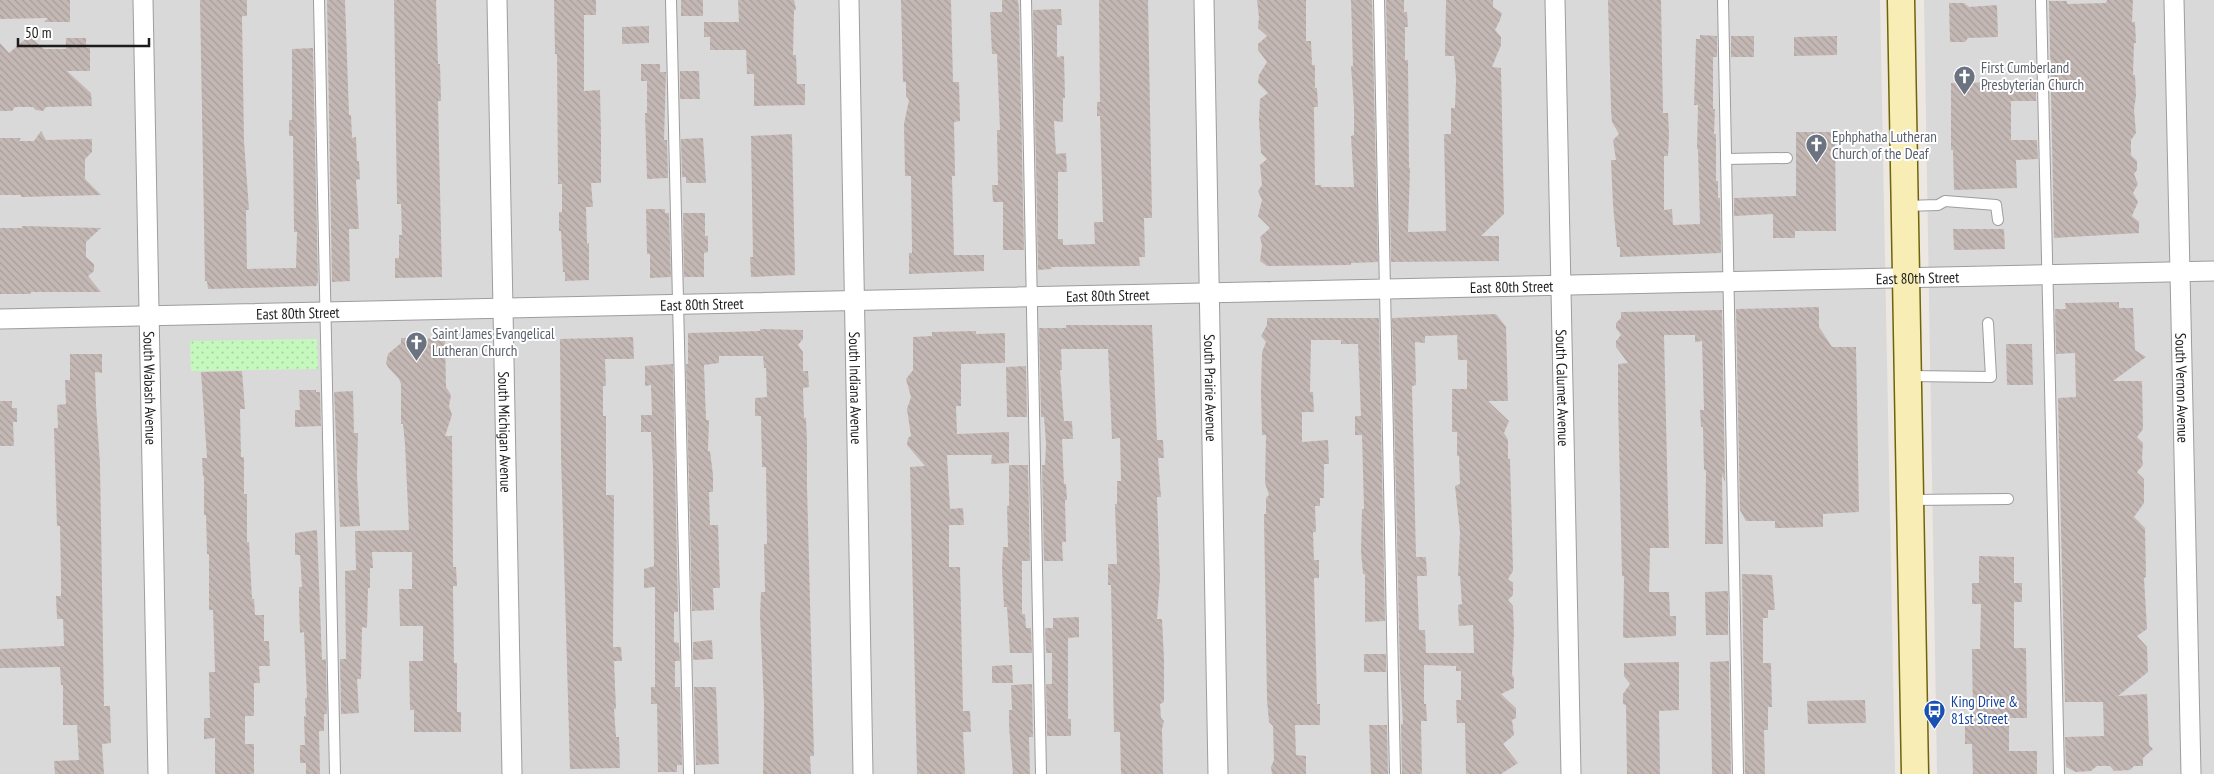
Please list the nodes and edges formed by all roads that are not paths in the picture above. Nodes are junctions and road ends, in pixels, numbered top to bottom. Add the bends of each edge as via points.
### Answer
1 (143, 0) edge
2 (319, 0) edge
3 (496, 0) edge
4 (670, 0) edge
5 (849, 0) edge
6 (1026, 0) edge
7 (1204, 0) edge
8 (1379, 0) edge
9 (1555, 0) edge
10 (1723, 0) edge
11 (1901, 0) edge
12 (2041, 0) edge
13 (2174, 0) edge
14 (1787, 158) dead end
15 (1726, 159) junction
16 (1904, 206) junction
17 (1998, 220) dead end
18 (2180, 271) junction
19 (2214, 271) edge
20 (2047, 274) junction
21 (1906, 277) junction
22 (1728, 281) junction
23 (1560, 284) junction
24 (1384, 288) junction
25 (1209, 292) junction
26 (1032, 296) junction
27 (854, 300) junction
28 (678, 304) junction
29 (503, 308) junction
30 (325, 312) junction
31 (148, 316) junction
32 (0, 319) edge
33 (1988, 323) dead end
34 (1908, 376) junction
35 (2008, 499) dead end
36 (1910, 500) junction
37 (158, 774) edge
38 (335, 774) edge
39 (512, 774) edge
40 (689, 774) edge
41 (863, 774) edge
42 (1041, 774) edge
43 (1218, 774) edge
44 (1395, 774) edge
45 (1571, 774) edge
46 (1738, 774) edge
47 (1915, 774) edge
48 (2059, 774) edge
49 (2191, 774) edge

1 - 31 street, South Wabash Avenue
2 - 30 lane
3 - 29 street, South Michigan Avenue
4 - 28 lane
5 - 27 street, South Indiana Avenue
6 - 26 lane
7 - 25 street, South Prairie Avenue
8 - 24 lane
9 - 23 street, South Calumet Avenue
10 - 15 lane
11 - 16 street
12 - 20 lane
13 - 18 street, South Vernon Avenue
14 - 15 lane
15 - 22 lane
16 - 17 lane via 1938,206 1945,201 1996,206
16 - 21 street
18 - 19 street, East 80th Street
18 - 20 street, East 80th Street
18 - 49 street, South Vernon Avenue
20 - 21 street, East 80th Street
20 - 48 lane
21 - 22 street, East 80th Street
21 - 34 street
22 - 23 street, East 80th Street
22 - 46 lane
23 - 24 street, East 80th Street
23 - 45 street, South Calumet Avenue
24 - 25 street, East 80th Street
24 - 44 lane
25 - 26 street, East 80th Street
25 - 43 street, South Prairie Avenue
26 - 27 street, East 80th Street
26 - 42 lane
27 - 28 street, East 80th Street
27 - 41 street, South Indiana Avenue
28 - 29 street, East 80th Street
28 - 40 lane
29 - 30 street, East 80th Street
29 - 39 street, South Michigan Avenue
30 - 31 street, East 80th Street
30 - 38 lane
31 - 32 street, East 80th Street
31 - 37 street, South Wabash Avenue
33 - 34 lane via 1990,377
34 - 36 street
35 - 36 lane
36 - 47 street

